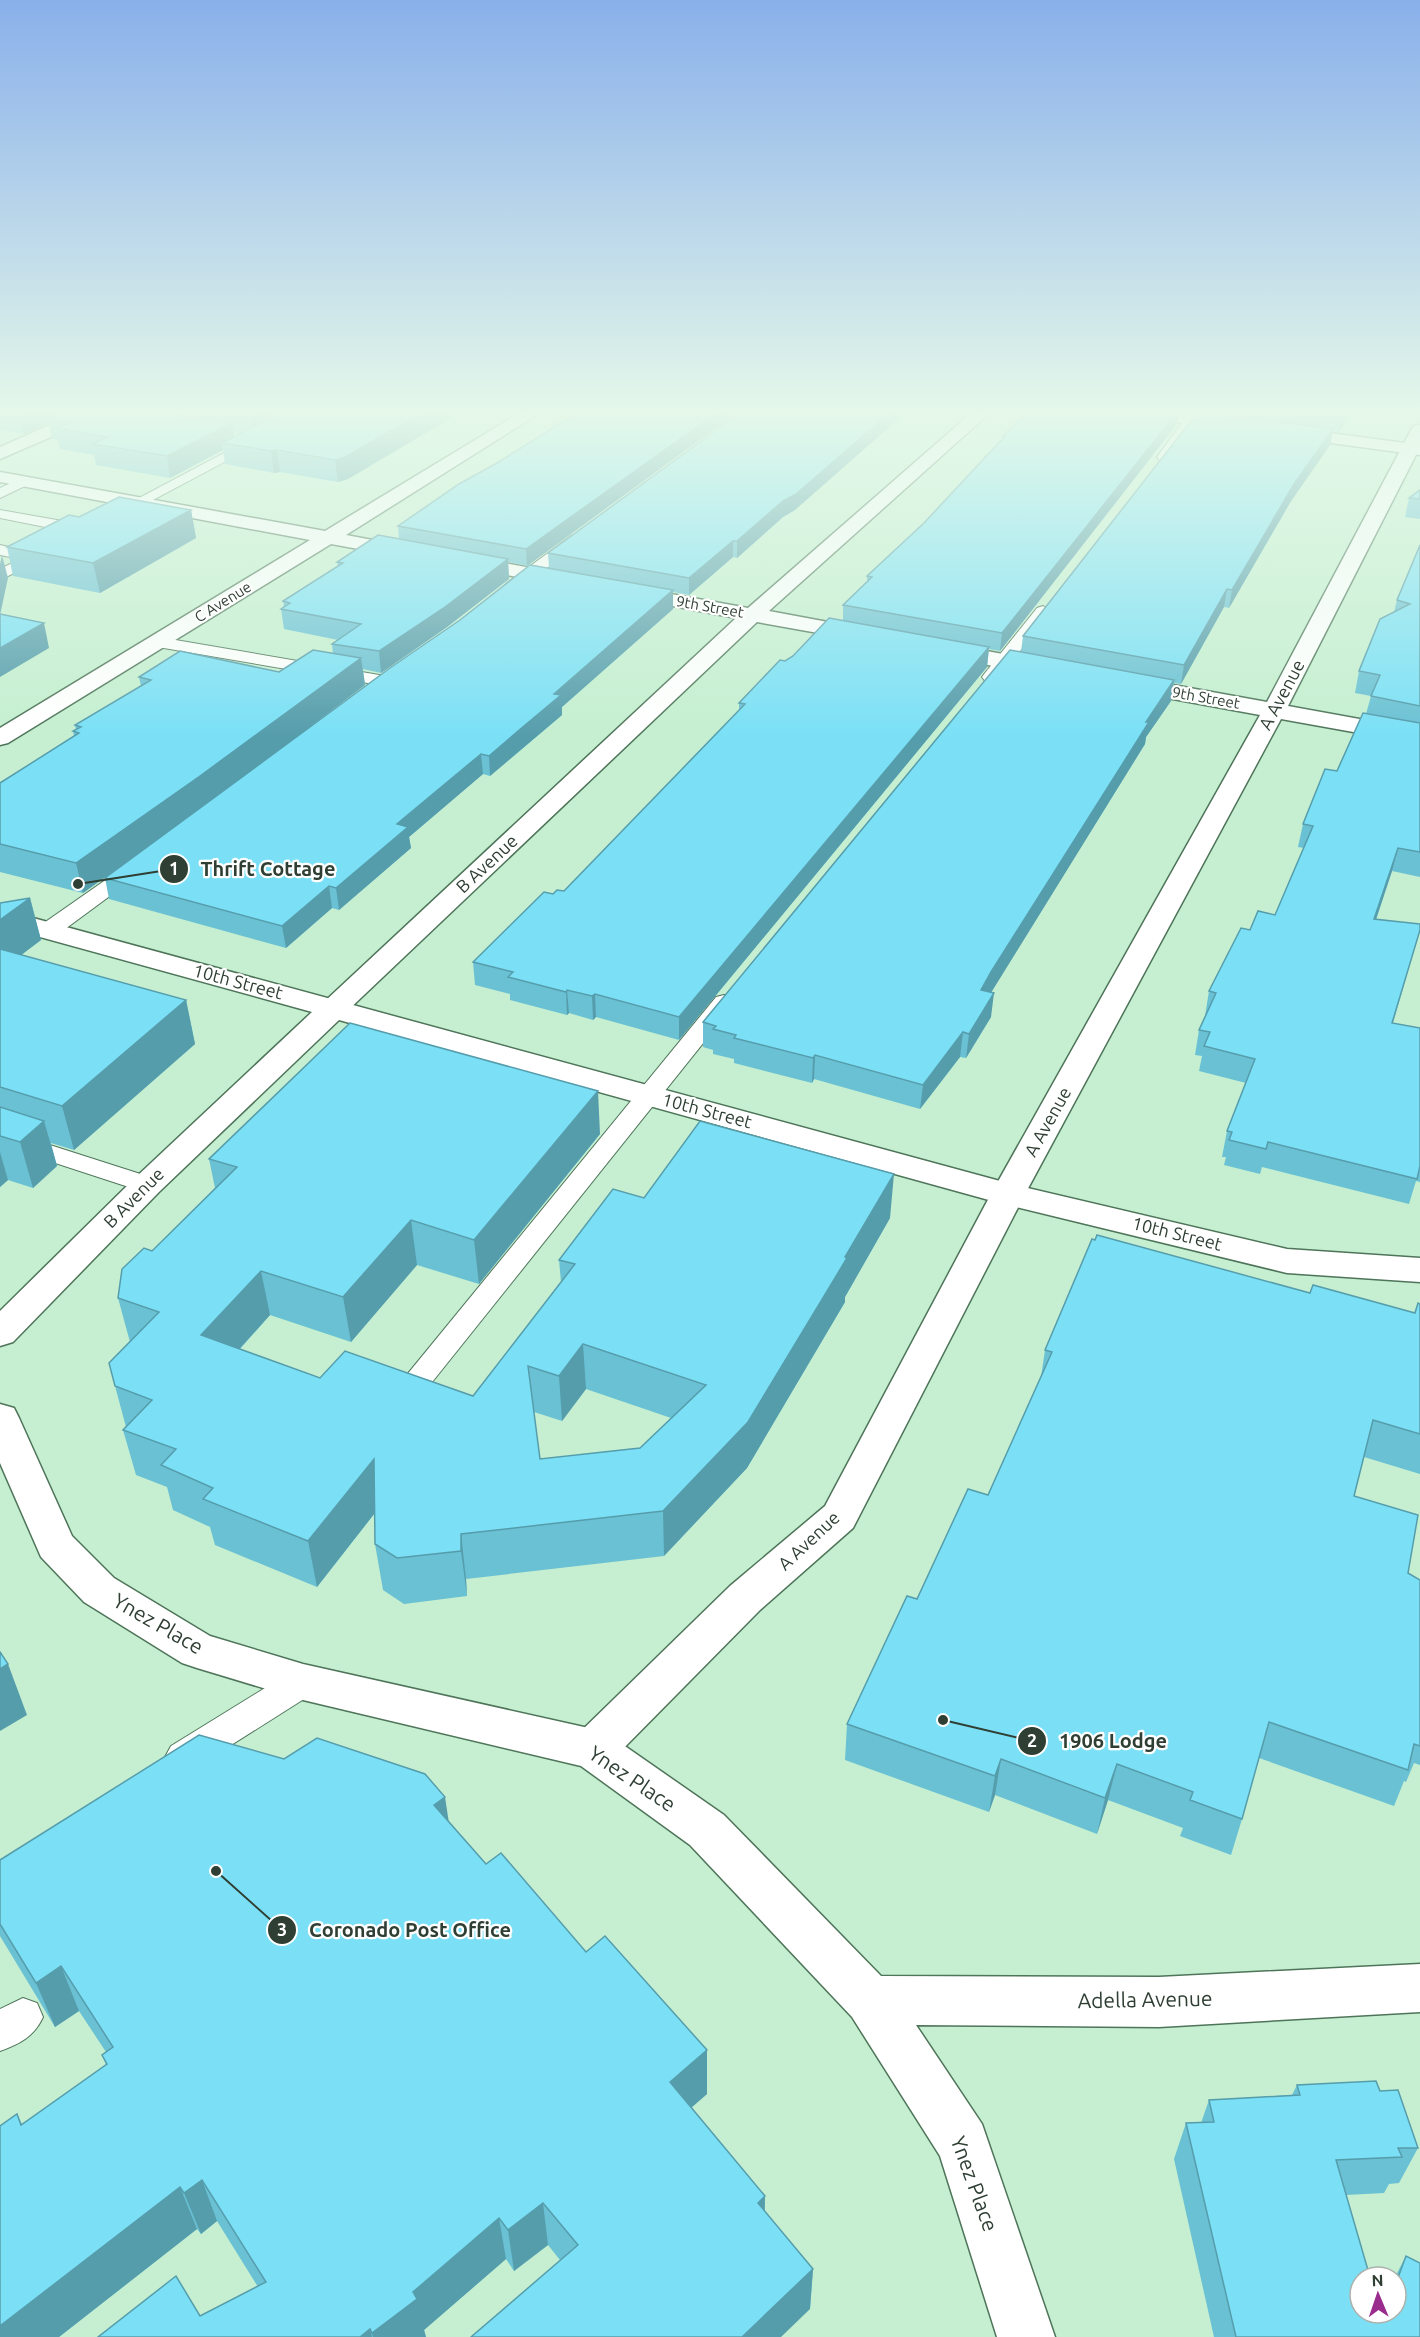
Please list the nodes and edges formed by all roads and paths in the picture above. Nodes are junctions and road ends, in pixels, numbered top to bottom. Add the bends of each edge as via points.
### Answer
1 (22, 518) edge
2 (109, 518) edge
3 (226, 518) edge
4 (359, 518) edge
5 (862, 518) edge
6 (1377, 518) edge
7 (594, 526) edge
8 (86, 530) junction
9 (328, 537) junction
10 (0, 550) edge
11 (427, 555) edge
12 (34, 557) junction
13 (450, 559) edge
14 (529, 574) junction
15 (0, 575) edge
16 (587, 585) edge
17 (611, 589) edge
18 (1056, 595) edge
19 (501, 596) edge
20 (752, 615) junction
21 (878, 638) edge
22 (158, 642) junction
23 (924, 646) edge
24 (1004, 661) junction
25 (1063, 672) edge
26 (1110, 680) edge
27 (981, 689) edge
28 (366, 696) edge
29 (1275, 711) junction
30 (1420, 737) edge
31 (0, 738) edge
32 (146, 860) edge
33 (0, 917) edge
34 (49, 930) junction
35 (739, 984) edge
36 (334, 1008) junction
37 (648, 1095) junction
38 (0, 1137) edge
39 (147, 1185) junction
40 (1008, 1194) junction
41 (1420, 1270) edge
42 (0, 1333) edge
43 (411, 1389) edge
44 (0, 1418) edge
45 (303, 1682) junction
46 (593, 1749) junction
47 (151, 1777) edge
48 (1412, 1994) edge
49 (870, 2000) junction
50 (1026, 2337) edge

1 - 8 lane
2 - 8 lane
3 - 9 main road
4 - 9 main road, C Avenue
5 - 20 main road, B Avenue
6 - 29 main road, A Avenue
7 - 14 lane
8 - 12 lane
9 - 11 main road
9 - 22 main road, C Avenue
10 - 12 lane
12 - 15 lane
13 - 14 main road
14 - 16 main road
14 - 19 lane
17 - 20 main road, 9th Street
18 - 24 lane
20 - 21 main road, 9th Street
20 - 36 main road, B Avenue
22 - 28 lane via 390,678
22 - 31 main road, C Avenue
23 - 24 main road
24 - 25 main road
24 - 27 lane
26 - 29 main road, 9th Street
29 - 30 main road, 9th Street
29 - 40 main road, A Avenue
32 - 34 lane
33 - 34 main road, 10th Street
34 - 36 main road, 10th Street
35 - 37 lane
36 - 37 main road, 10th Street
36 - 39 main road, B Avenue
37 - 40 main road, 10th Street
37 - 43 lane
38 - 39 lane
39 - 42 main road, B Avenue
40 - 41 main road, 10th Street via 1287,1261
40 - 46 main road, A Avenue via 839,1517 745,1598
44 - 45 main road, Ynez Place via 56,1546 99,1590 197,1650
45 - 46 main road, Ynez Place
45 - 47 lane
46 - 49 main road, Ynez Place via 706,1830
48 - 49 main road, Adella Avenue via 1158,2002
49 - 50 main road, Ynez Place via 963,2143

